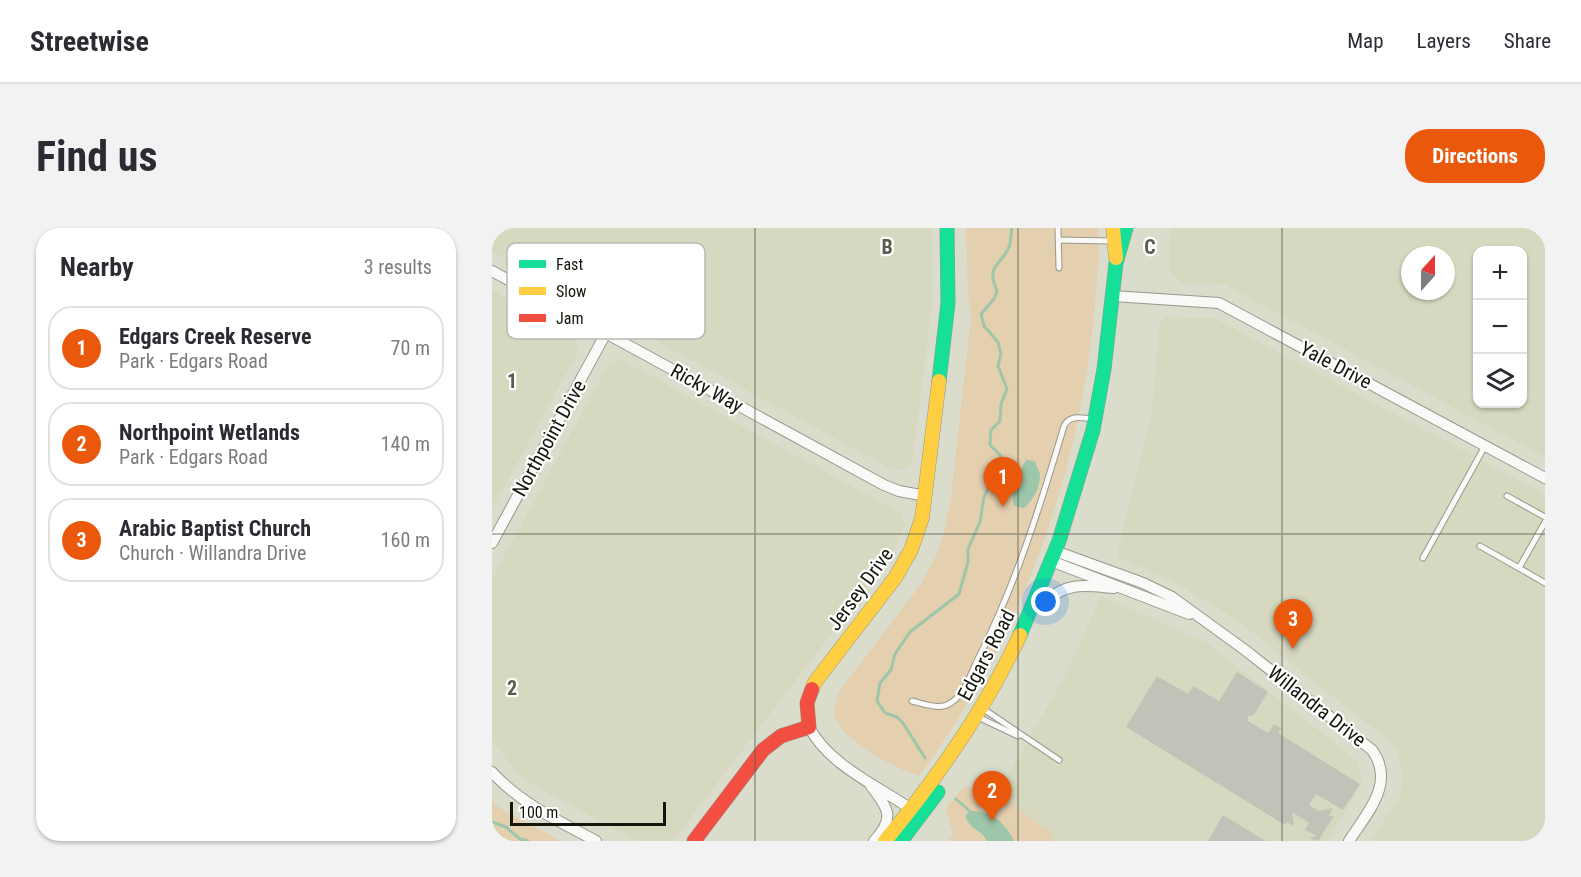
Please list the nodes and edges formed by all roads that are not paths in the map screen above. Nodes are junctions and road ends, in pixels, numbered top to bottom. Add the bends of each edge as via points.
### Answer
1 (947, 228) edge
2 (1058, 228) edge
3 (1126, 228) edge
4 (1113, 235) edge
5 (1059, 240) junction
6 (1116, 261) junction
7 (1059, 268) dead end
8 (492, 271) edge
9 (507, 279) edge
10 (1113, 296) junction
11 (603, 339) edge
12 (617, 339) edge
13 (1094, 425) junction
14 (1485, 446) junction
15 (1545, 478) edge
16 (926, 496) junction
17 (1507, 496) dead end
18 (1545, 517) edge
19 (1545, 522) edge
20 (492, 543) edge
21 (1480, 546) dead end
22 (1058, 558) junction
23 (1423, 558) dead end
24 (1519, 568) junction
25 (1545, 583) edge
26 (1124, 588) junction
27 (1047, 601) junction
28 (1209, 622) junction
29 (912, 701) dead end
30 (983, 714) junction
31 (809, 727) junction
32 (1028, 740) junction
33 (1059, 760) dead end
34 (492, 772) edge
35 (870, 783) junction
36 (914, 815) junction
37 (596, 841) edge
38 (694, 841) edge
39 (874, 841) edge
40 (885, 841) edge
41 (901, 841) edge
42 (1349, 841) edge

1 - 16 main road, Jersey Drive via 948,303
2 - 5 lane
3 - 6 main road, Edgars Road
4 - 5 lane
4 - 6 main road, Edgars Road
5 - 7 lane
6 - 10 main road, Edgars Road
8 - 9 street, Ricky Way
10 - 13 main road, Edgars Road
10 - 14 street, Yale Drive via 1219,303
11 - 20 street, Northpoint Drive
12 - 16 street, Ricky Way via 884,485
13 - 22 main road, Edgars Road
13 - 29 lane via 1079,417 1067,420 1020,564 966,684 945,707
14 - 15 street, Yale Drive
14 - 23 lane
16 - 31 main road, Jersey Drive via 918,531 904,564 815,682 810,692
17 - 18 lane
19 - 24 lane
21 - 24 lane
22 - 26 street, Willandra Drive
22 - 27 main road, Edgars Road
22 - 28 street, Willandra Drive via 1143,583
22 - 30 main road, Edgars Road
24 - 25 lane
26 - 27 street via 1073,586
26 - 28 street, Willandra Drive
27 - 30 main road, Edgars Road via 1022,654
28 - 42 street, Willandra Drive via 1362,741 1378,759 1382,774 1379,791
30 - 32 lane
30 - 32 lane
30 - 36 main road, Edgars Road
31 - 35 street via 823,748
31 - 38 main road via 782,736 763,750
32 - 33 lane
34 - 37 street via 522,800
35 - 36 street
35 - 39 street via 888,810 886,826
36 - 40 main road, Edgars Road
36 - 41 main road, Edgars Road

